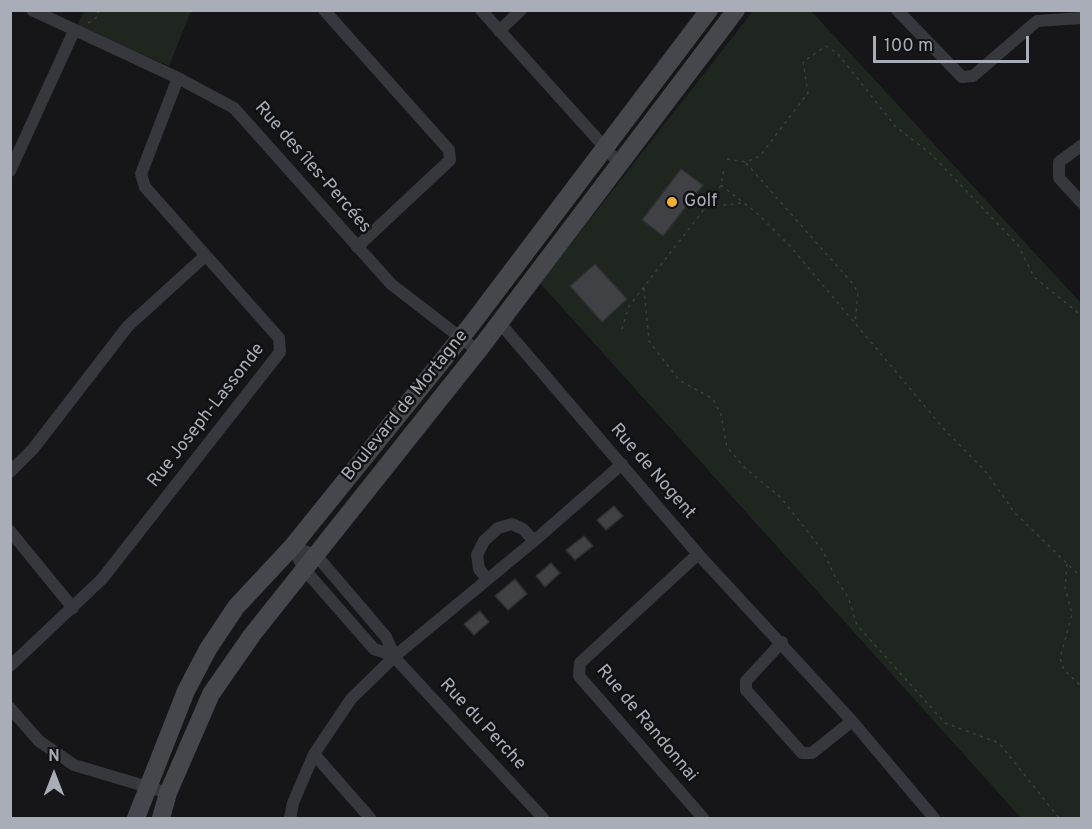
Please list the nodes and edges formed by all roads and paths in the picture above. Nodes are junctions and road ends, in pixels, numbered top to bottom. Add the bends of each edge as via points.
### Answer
1 (33, 10) edge
2 (99, 10) edge
3 (324, 10) edge
4 (481, 10) edge
5 (521, 10) edge
6 (710, 10) edge
7 (736, 10) edge
8 (897, 10) edge
9 (1082, 18) edge
10 (74, 31) junction
11 (499, 31) junction
12 (178, 78) junction
13 (1082, 145) edge
14 (604, 147) junction
15 (727, 159) dead end
16 (618, 162) junction
17 (746, 162) junction
18 (724, 168) dead end
19 (10, 171) edge
20 (721, 185) junction
21 (743, 203) junction
22 (1082, 203) edge
23 (708, 208) junction
24 (357, 247) junction
25 (205, 256) junction
26 (645, 288) junction
27 (1082, 316) edge
28 (499, 321) junction
29 (855, 324) junction
30 (622, 329) dead end
31 (461, 337) junction
32 (478, 351) junction
33 (622, 464) junction
34 (10, 472) edge
35 (10, 531) edge
36 (534, 541) junction
37 (292, 547) junction
38 (698, 554) junction
39 (316, 555) junction
40 (1067, 563) junction
41 (304, 569) junction
42 (1082, 578) edge
43 (487, 579) junction
44 (73, 608) junction
45 (782, 642) junction
46 (395, 656) junction
47 (10, 666) edge
48 (1082, 687) edge
49 (10, 708) edge
50 (852, 721) junction
51 (314, 754) junction
52 (148, 787) junction
53 (168, 793) junction
54 (933, 818) edge
55 (136, 819) edge
56 (161, 819) edge
57 (290, 819) edge
58 (370, 819) edge
59 (543, 819) edge
60 (703, 819) edge
61 (1059, 819) edge

1 - 10 street, Rue des îles-Percées
2 - 10 path via 97,17
3 - 24 street via 449,150 450,160
4 - 11 street
5 - 11 street
6 - 14 main road, Boulevard de Mortagne
7 - 16 main road, Boulevard de Mortagne
8 - 9 street via 962,77 973,76 1037,21
10 - 12 street, Rue des îles-Percées
10 - 19 street
11 - 14 street
12 - 24 street, Rue des îles-Percées via 234,108
12 - 25 street, Rue Joseph-Lassonde via 141,174 145,187
13 - 22 street via 1059,162 1059,178
14 - 16 street
14 - 31 main road, Boulevard de Mortagne
15 - 17 path
16 - 28 main road, Boulevard de Mortagne
17 - 27 path via 760,156 804,100 809,87 803,62 826,46 838,54 895,126 931,154 1018,245 1034,277
17 - 29 path via 853,284 858,293
18 - 20 path
20 - 21 path
20 - 23 path
21 - 23 path
21 - 29 path via 790,246
23 - 26 path
24 - 31 street, Rue des îles-Percées via 392,284
25 - 34 street via 128,326 33,449
25 - 44 street, Rue Joseph-Lassonde via 279,338 280,352 102,579
26 - 30 path via 629,306
26 - 61 path via 649,341 679,380 713,399 721,414 727,447 781,498 823,551 848,597 857,625 945,723 999,743
28 - 32 main road, Boulevard de Mortagne
28 - 33 street, Rue de Nogent
29 - 40 path via 986,472 1014,512
31 - 32 street, Rue des îles-Percées
31 - 37 main road, Boulevard de Mortagne
32 - 39 main road, Boulevard de Mortagne
33 - 36 street
33 - 38 street, Rue de Nogent
35 - 44 street
36 - 43 street
36 - 43 street via 512,524 498,528 484,541 477,555 479,569
37 - 39 street
37 - 41 street, Rue du Perche
37 - 52 main road, Boulevard de Mortagne via 236,607 208,648 186,691
38 - 45 street, Rue de Nogent
38 - 60 street, Rue de Randonnai via 580,663 579,676
39 - 41 main road, Boulevard de Mortagne
39 - 46 street, Rue du Perche via 386,637
40 - 42 path
40 - 48 path via 1065,587 1072,614 1060,658 1064,670
41 - 46 street, Rue du Perche via 374,649
41 - 53 main road, Boulevard de Mortagne via 211,694
43 - 46 street
44 - 47 street, Rue Joseph-Lassonde
45 - 50 street, Rue de Nogent
45 - 50 street via 746,681 746,690 802,753 812,753
46 - 51 street via 351,699
46 - 59 street, Rue du Perche
49 - 52 street via 39,741 74,765
50 - 54 street, Rue de Nogent
51 - 57 street via 293,802
51 - 58 street
52 - 53 street
52 - 55 main road, Boulevard de Mortagne
53 - 56 main road, Boulevard de Mortagne

